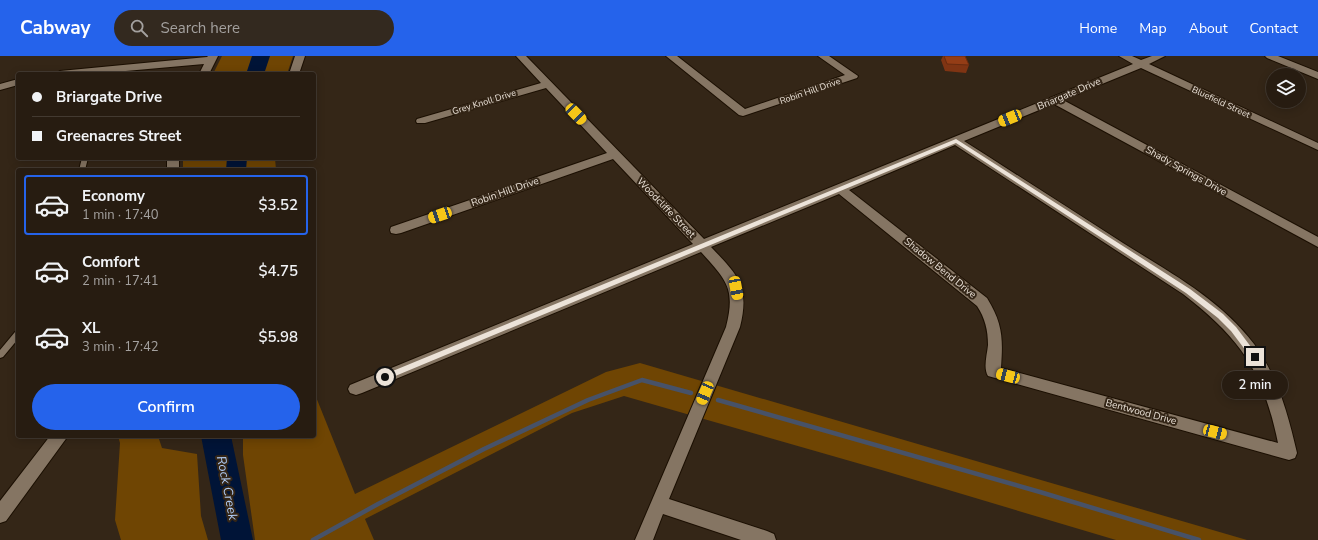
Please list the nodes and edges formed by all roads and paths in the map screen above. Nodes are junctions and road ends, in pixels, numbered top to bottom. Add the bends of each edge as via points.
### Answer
1 (300, 56) edge
2 (521, 56) edge
3 (671, 56) edge
4 (823, 56) edge
5 (1124, 56) edge
6 (1160, 56) edge
7 (1270, 56) edge
8 (212, 58) edge
9 (1141, 64) junction
10 (120, 71) edge
11 (100, 72) edge
12 (205, 72) edge
13 (295, 72) edge
14 (1318, 76) edge
15 (16, 83) edge
16 (547, 84) junction
17 (0, 87) edge
18 (1055, 100) junction
19 (421, 121) dead end
20 (956, 141) junction
21 (1318, 147) edge
22 (615, 154) junction
23 (840, 189) junction
24 (396, 230) dead end
25 (1318, 243) edge
26 (703, 246) junction
27 (16, 336) edge
28 (0, 356) edge
29 (993, 372) joint
30 (356, 389) dead end
31 (58, 438) edge
32 (658, 504) junction
33 (0, 515) edge
34 (644, 540) edge
35 (767, 540) edge

1 - 13 street
2 - 16 street, Woodcliffe Street
3 - 4 street, Robin Hill Drive via 743,113 853,76
5 - 9 street, Bluefield Street
6 - 9 street, Briargate Drive
7 - 14 street
8 - 10 street
8 - 12 street
9 - 18 street, Briargate Drive
9 - 21 street, Bluefield Street
10 - 11 street
15 - 17 street
16 - 19 street, Grey Knoll Drive
16 - 22 street, Woodcliffe Street
18 - 20 street, Briargate Drive
18 - 25 street, Shady Springs Drive
20 - 23 street, Briargate Drive
20 - 29 street, Bentwood Drive via 1188,291 1220,316 1245,343 1263,372 1274,394 1289,453
22 - 24 street, Robin Hill Drive
22 - 26 street, Woodcliffe Street
23 - 26 street, Briargate Drive
23 - 29 street, Shadow Bend Drive via 982,302 996,328
26 - 30 street, Briargate Drive
26 - 32 street, Woodcliffe Street via 730,276 739,301 737,314 734,327
27 - 28 lane
31 - 33 street
32 - 34 street, Woodcliffe Street
32 - 35 street

